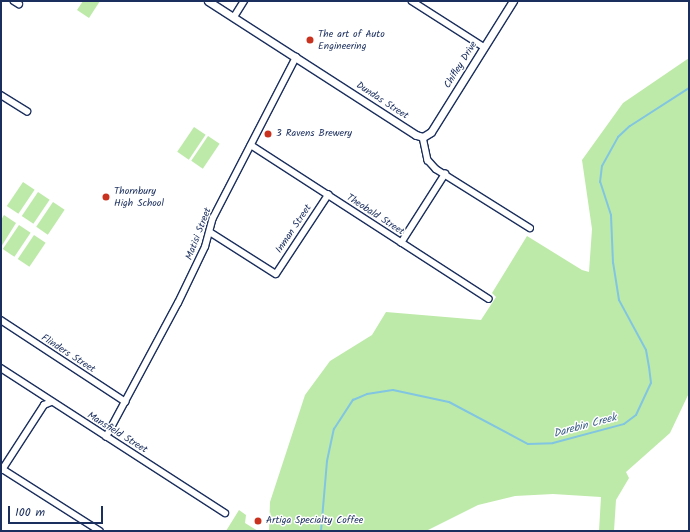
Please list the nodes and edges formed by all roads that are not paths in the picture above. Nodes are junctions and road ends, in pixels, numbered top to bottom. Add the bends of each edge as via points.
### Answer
1 (208, 1) edge
2 (244, 1) edge
3 (412, 1) edge
4 (513, 1) edge
5 (234, 17) junction
6 (484, 47) junction
7 (296, 57) junction
8 (1, 95) edge
9 (26, 111) dead end
10 (423, 137) junction
11 (250, 145) junction
12 (445, 174) junction
13 (328, 195) junction
14 (530, 228) dead end
15 (210, 232) junction
16 (401, 243) junction
17 (489, 299) dead end
18 (1, 320) edge
19 (1, 368) edge
20 (51, 402) junction
21 (126, 402) junction
22 (106, 437) junction
23 (2, 469) edge
24 (225, 513) dead end
25 (100, 531) edge

1 - 5 street, Dundas Street
2 - 5 street
3 - 6 street
4 - 6 street, Chifley Drive
5 - 7 street, Dundas Street
6 - 10 street, Chifley Drive via 431,132
7 - 10 street, Dundas Street via 416,135
7 - 11 street, Matisi Street
8 - 9 street
10 - 12 street via 428,160
11 - 13 street, Theobald Street
11 - 15 street, Matisi Street via 213,218
12 - 14 street
12 - 16 street
13 - 15 street, Inman Street via 276,274
13 - 16 street, Theobald Street
15 - 21 street, Matisi Street via 187,286
16 - 17 street, Theobald Street
18 - 21 street, Flinders Street
19 - 20 street, Mansfield Street via 43,394
20 - 22 street, Mansfield Street
20 - 23 street via 44,405
21 - 22 street, Matisi Street
22 - 24 street, Mansfield Street
23 - 25 street

